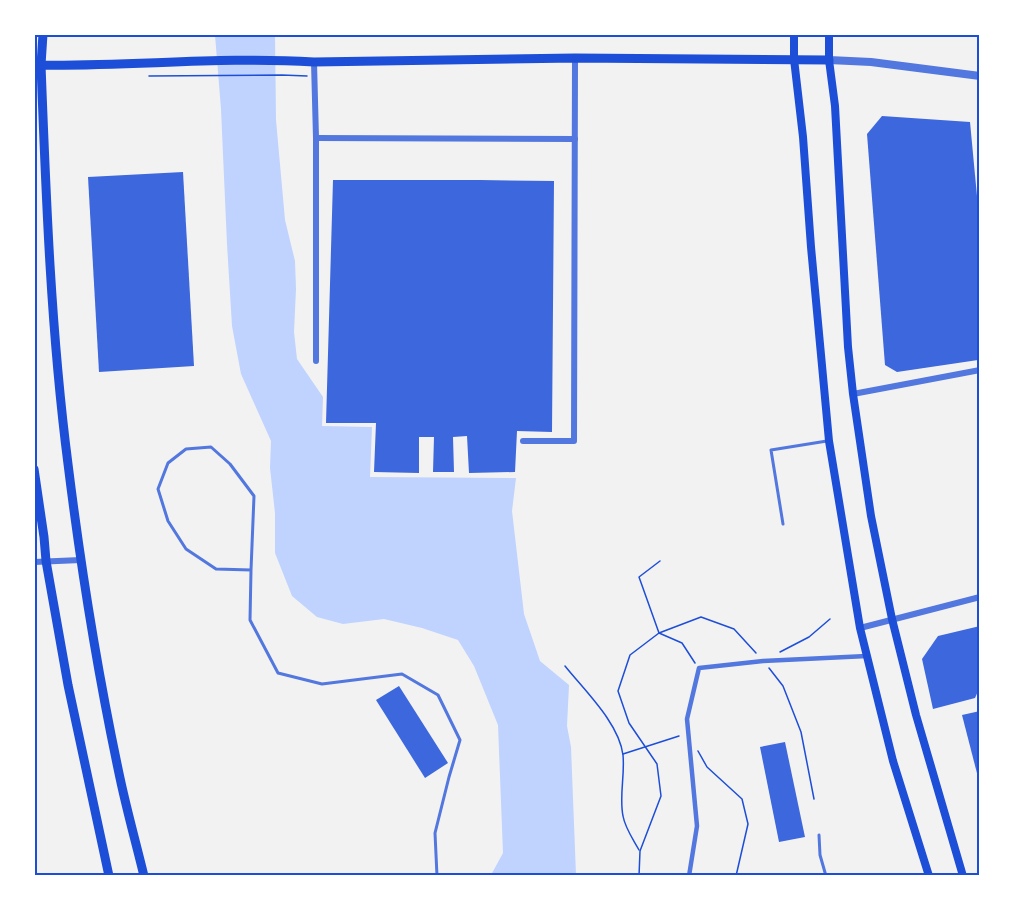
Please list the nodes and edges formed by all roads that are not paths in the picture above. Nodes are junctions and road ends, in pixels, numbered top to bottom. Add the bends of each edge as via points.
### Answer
1 (42, 34) edge
2 (794, 34) edge
3 (829, 34) edge
4 (575, 58) junction
5 (794, 59) junction
6 (830, 60) junction
7 (314, 62) junction
8 (38, 65) edge
9 (980, 76) edge
10 (316, 138) junction
11 (575, 139) junction
12 (316, 361) dead end
13 (980, 370) edge
14 (852, 394) junction
15 (523, 441) dead end
16 (829, 441) junction
17 (34, 469) edge
18 (783, 524) dead end
19 (81, 560) junction
20 (46, 561) junction
21 (34, 562) edge
22 (250, 570) junction
23 (980, 597) edge
24 (892, 619) junction
25 (860, 628) junction
26 (867, 656) junction
27 (819, 835) dead end
28 (109, 876) edge
29 (144, 876) edge
30 (437, 876) edge
31 (689, 876) edge
32 (826, 876) edge
33 (929, 876) edge
34 (963, 876) edge

1 - 8 main road
2 - 5 main road
3 - 6 main road
4 - 5 main road
4 - 7 main road
4 - 11 street
5 - 6 main road
5 - 16 main road
6 - 9 street
6 - 14 main road
7 - 8 main road via 211,60
7 - 10 street
8 - 19 main road via 56,350
10 - 11 street
10 - 12 street
11 - 15 street via 574,441
13 - 14 street
14 - 24 main road
16 - 18 lane via 771,450
16 - 25 main road
17 - 20 main road
19 - 20 street
19 - 29 main road via 121,779
20 - 21 street
20 - 28 main road
22 - 22 lane via 254,496 230,464 211,447 186,449 168,463 158,489 168,521 186,549 216,569
22 - 30 lane via 250,620 278,673 322,684 402,674 438,696 460,740 435,833
23 - 24 street
24 - 25 street
24 - 34 main road
25 - 26 main road
26 - 31 street via 699,668 687,719 697,826
26 - 33 main road via 893,761
27 - 32 lane

